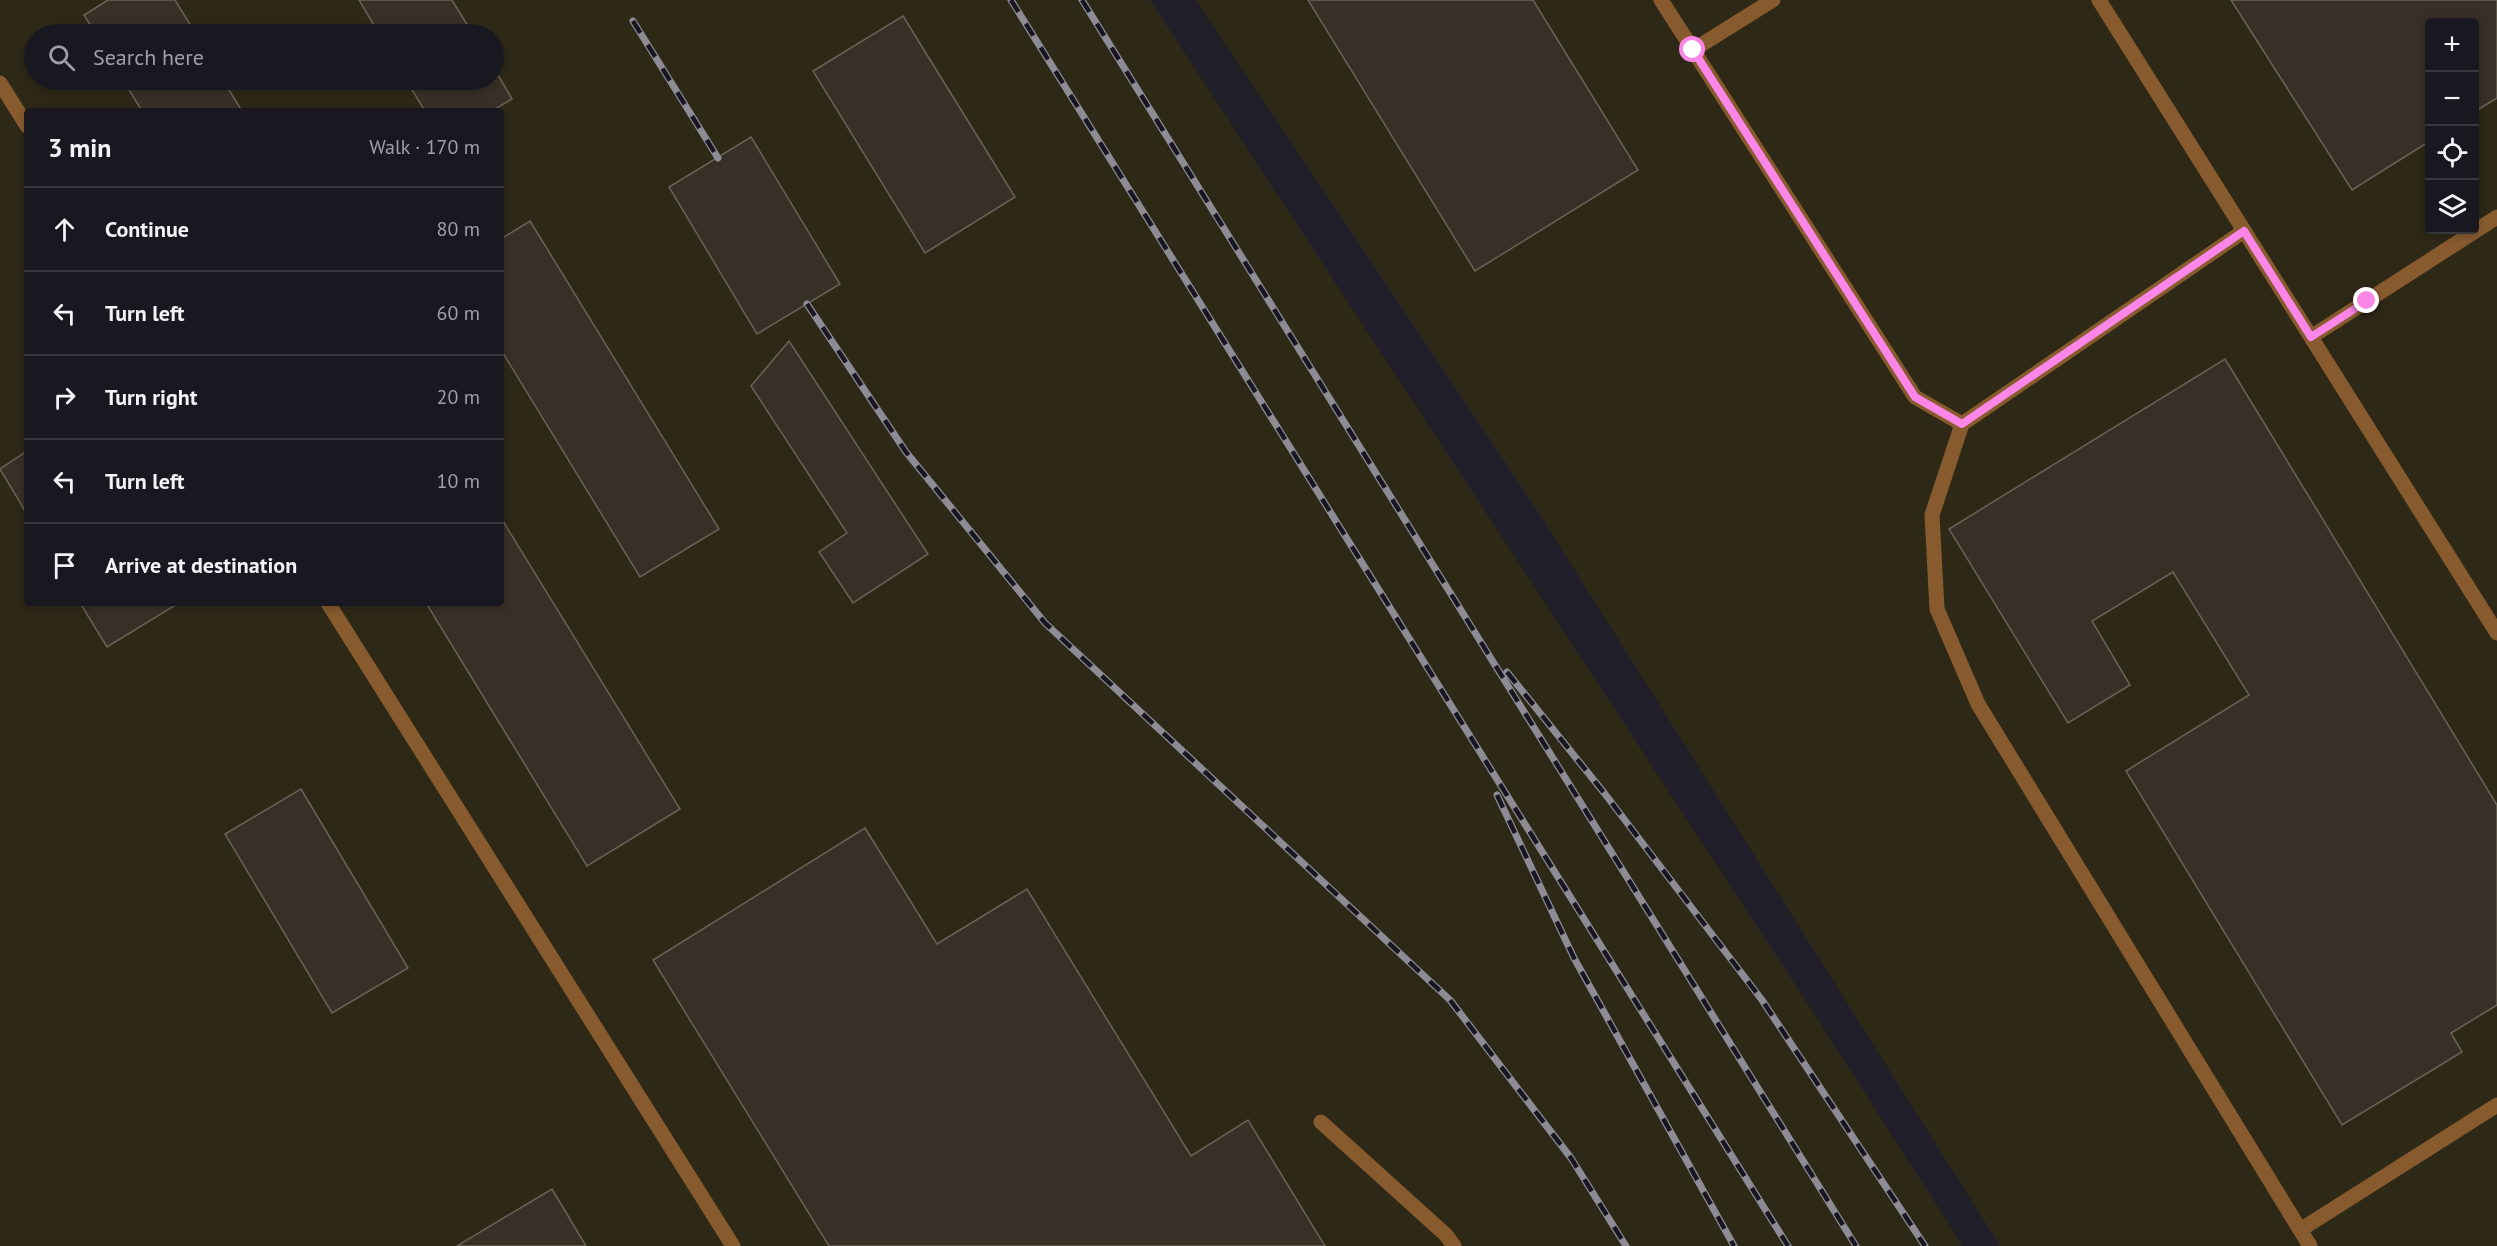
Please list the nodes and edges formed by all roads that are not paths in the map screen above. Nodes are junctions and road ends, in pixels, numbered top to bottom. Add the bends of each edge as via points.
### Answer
1 (1661, 0) edge
2 (1773, 0) edge
3 (2099, 0) edge
4 (1693, 50) junction
5 (0, 83) edge
6 (24, 121) edge
7 (2497, 217) edge
8 (2244, 231) junction
9 (2311, 337) junction
10 (1962, 424) junction
11 (330, 606) edge
12 (2497, 633) edge
13 (2497, 1105) edge
14 (1322, 1122) dead end
15 (2300, 1230) junction
16 (733, 1246) edge
17 (1454, 1246) edge
18 (2310, 1246) edge

1 - 4 lane
2 - 4 lane
3 - 8 lane
4 - 10 lane via 1915,397
5 - 6 lane
7 - 9 lane
8 - 9 lane
8 - 10 lane
9 - 12 lane
10 - 15 lane via 1932,514 1937,609 1978,704
11 - 16 lane
13 - 15 lane
14 - 17 lane
15 - 18 lane

